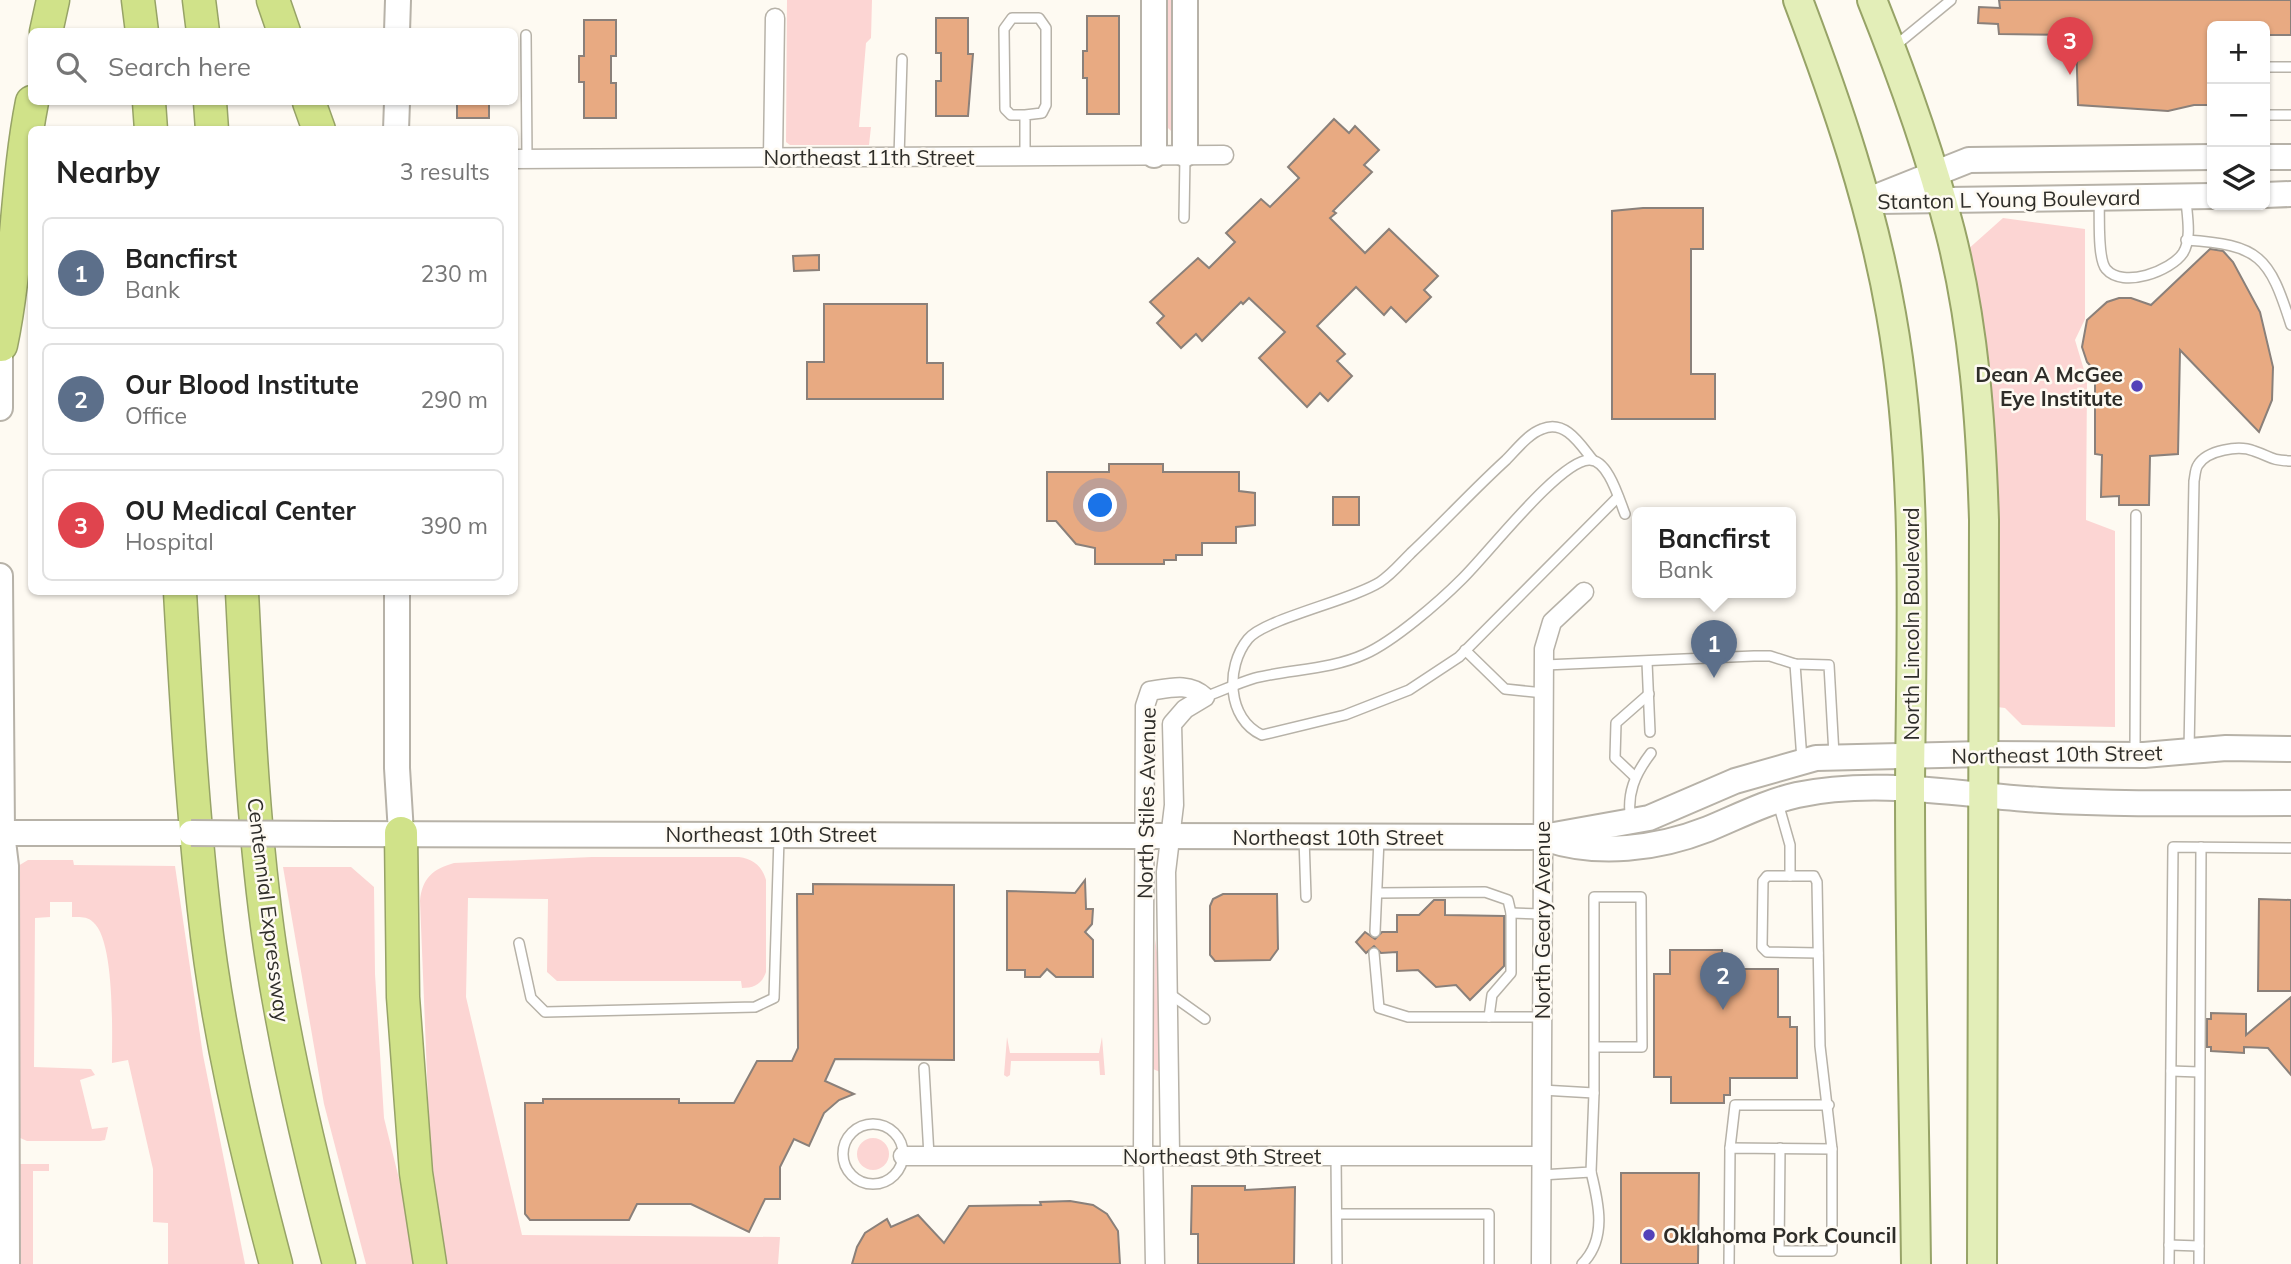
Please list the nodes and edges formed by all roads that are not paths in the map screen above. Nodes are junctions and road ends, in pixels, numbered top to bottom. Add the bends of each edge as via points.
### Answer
1 (53, 0) edge
2 (138, 0) edge
3 (200, 0) edge
4 (273, 0) edge
5 (398, 0) edge
6 (1154, 0) edge
7 (1185, 0) edge
8 (1798, 0) edge
9 (1872, 0) edge
10 (1951, 0) edge
11 (775, 18) dead end
12 (47, 28) edge
13 (142, 28) edge
14 (203, 28) edge
15 (283, 28) edge
16 (397, 28) edge
17 (526, 35) dead end
18 (1891, 50) junction
19 (902, 59) dead end
20 (2270, 67) edge
21 (2291, 67) edge
22 (32, 105) edge
23 (149, 105) edge
24 (210, 105) edge
25 (310, 105) edge
26 (397, 105) edge
27 (2270, 115) edge
28 (2291, 115) edge
29 (1025, 116) junction
30 (28, 126) edge
31 (151, 126) edge
32 (212, 126) edge
33 (318, 126) edge
34 (396, 126) edge
35 (28, 129) edge
36 (1154, 155) junction
37 (1185, 155) junction
38 (1224, 155) dead end
39 (1025, 156) junction
40 (773, 157) junction
41 (899, 157) junction
42 (2207, 157) edge
43 (2270, 157) edge
44 (2291, 157) edge
45 (521, 159) edge
46 (1934, 173) junction
47 (2270, 194) edge
48 (2291, 194) edge
49 (2186, 196) junction
50 (2207, 196) edge
51 (2099, 199) junction
52 (1866, 201) junction
53 (1942, 201) junction
54 (1184, 218) dead end
55 (2186, 240) junction
56 (2291, 325) edge
57 (0, 343) edge
58 (0, 408) edge
59 (1592, 459) junction
60 (2291, 461) edge
61 (1618, 497) junction
62 (1625, 514) dead end
63 (2136, 515) dead end
64 (0, 576) edge
65 (1584, 592) dead end
66 (180, 595) edge
67 (242, 595) edge
68 (397, 595) edge
69 (1465, 650) junction
70 (1647, 662) junction
71 (1796, 664) junction
72 (1545, 665) junction
73 (1231, 687) junction
74 (1544, 693) junction
75 (1649, 694) junction
76 (1205, 697) junction
77 (1650, 732) dead end
78 (2291, 749) edge
79 (2189, 751) junction
80 (1651, 753) dead end
81 (1983, 754) junction
82 (2135, 755) junction
83 (1910, 756) junction
84 (1834, 757) junction
85 (1802, 762) junction
86 (1634, 776) junction
87 (1910, 790) junction
88 (1983, 795) junction
89 (1777, 800) junction
90 (2291, 803) edge
91 (1631, 823) junction
92 (1, 833) edge
93 (401, 833) junction
94 (779, 833) junction
95 (1144, 836) junction
96 (1170, 836) junction
97 (1304, 836) junction
98 (1379, 837) junction
99 (1543, 837) junction
100 (2201, 847) junction
101 (2291, 848) edge
102 (1790, 876) junction
103 (1378, 893) junction
104 (1306, 897) dead end
105 (1511, 913) junction
106 (1542, 914) junction
107 (1375, 932) dead end
108 (519, 943) dead end
109 (1374, 953) dead end
110 (1818, 953) junction
111 (4, 994) edge
112 (1170, 994) junction
113 (1489, 1017) junction
114 (1542, 1017) junction
115 (1205, 1019) dead end
116 (1594, 1046) junction
117 (924, 1068) dead end
118 (2171, 1071) junction
119 (2199, 1072) junction
120 (4, 1090) edge
121 (1542, 1090) junction
122 (1594, 1093) junction
123 (1829, 1105) junction
124 (1730, 1148) junction
125 (1780, 1148) junction
126 (1832, 1149) junction
127 (4, 1150) edge
128 (246, 1151) junction
129 (1155, 1155) junction
130 (1336, 1155) junction
131 (903, 1156) junction
132 (929, 1156) junction
133 (1541, 1156) junction
134 (1591, 1172) junction
135 (1541, 1175) junction
136 (1336, 1214) junction
137 (4, 1222) edge
138 (2169, 1245) junction
139 (2199, 1246) junction
140 (7, 1264) edge
141 (264, 1264) edge
142 (276, 1264) edge
143 (339, 1264) edge
144 (430, 1264) edge
145 (1155, 1264) edge
146 (1336, 1264) edge
147 (1489, 1264) edge
148 (1541, 1264) edge
149 (1582, 1264) edge
150 (1730, 1264) edge
151 (1916, 1264) edge
152 (1982, 1264) edge
153 (2169, 1264) edge
154 (2199, 1264) edge

1 - 12 highway
2 - 13 highway
3 - 14 highway
4 - 15 highway
5 - 16 main road
6 - 36 main road
7 - 37 main road
8 - 52 main road, North Lincoln Boulevard via 1845,125
9 - 18 main road
10 - 18 lane
11 - 40 street
17 - 45 lane
18 - 46 main road
19 - 41 lane
20 - 21 lane
22 - 30 highway
23 - 31 highway
24 - 32 highway
25 - 33 highway
26 - 34 main road
27 - 28 lane
29 - 29 lane via 1005,109 1005,24 1012,18 1039,18 1046,28 1046,106 1042,113
29 - 39 lane
35 - 57 highway via 12,288
36 - 37 street, Northeast 11th Street
36 - 39 street, Northeast 11th Street
37 - 38 street, Northeast 11th Street
37 - 54 lane
39 - 41 street, Northeast 11th Street
40 - 41 street, Northeast 11th Street
40 - 45 street, Northeast 11th Street
42 - 46 main road, Stanton L Young Boulevard via 1969,160
43 - 44 main road
46 - 52 main road, Stanton L Young Boulevard
46 - 53 main road
47 - 48 main road
49 - 50 main road, Stanton L Young Boulevard
49 - 51 main road, Stanton L Young Boulevard
49 - 55 lane
51 - 53 main road, Stanton L Young Boulevard
51 - 55 lane via 2101,258 2114,276 2145,275 2167,265 2184,251
52 - 53 main road, Stanton L Young Boulevard
52 - 83 main road, North Lincoln Boulevard via 1892,316 1908,447
53 - 81 main road via 1959,276 1979,419 1984,520
55 - 56 lane via 2259,256 2284,301
57 - 58 main road
59 - 61 lane via 1602,464
59 - 73 lane via 1578,462 1560,475 1435,605 1365,654
59 - 73 lane via 1567,431 1540,429 1381,582 1260,629 1248,639 1237,659
60 - 79 lane via 2269,460 2253,450 2231,450 2209,454 2197,465
61 - 62 lane
61 - 69 lane
63 - 82 lane
64 - 92 main road
65 - 72 street, North Geary Avenue via 1552,621 1545,639
66 - 128 highway via 204,912
67 - 143 highway, Centennial Expressway via 249,735 270,946 312,1163
68 - 93 main road
69 - 73 lane via 1409,690 1345,715 1262,735 1246,725
69 - 74 lane via 1505,689
70 - 71 lane via 1770,656
70 - 72 lane
70 - 75 lane
71 - 84 lane via 1829,665
71 - 85 lane
72 - 74 street, North Geary Avenue
73 - 76 lane
74 - 99 street, North Geary Avenue
75 - 77 lane
75 - 86 lane via 1616,723 1615,758
76 - 95 street, North Stiles Avenue via 1197,689 1180,686 1148,692 1143,745
76 - 96 street, North Stiles Avenue via 1172,724
78 - 79 main road, Northeast 10th Street
79 - 82 main road, Northeast 10th Street
80 - 86 lane
81 - 82 main road, Northeast 10th Street
81 - 83 main road, Northeast 10th Street
81 - 88 main road
83 - 84 main road, Northeast 10th Street
83 - 87 main road, North Lincoln Boulevard
84 - 85 main road, Northeast 10th Street
85 - 91 main road, Northeast 10th Street via 1735,781 1678,808
86 - 91 lane
87 - 88 main road, Northeast 10th Street
87 - 89 main road, Northeast 10th Street via 1832,790
87 - 151 main road, North Lincoln Boulevard
88 - 90 main road, Northeast 10th Street
88 - 152 main road
89 - 99 main road, Northeast 10th Street via 1705,830 1640,846 1573,848
89 - 102 lane via 1790,845
91 - 99 main road, Northeast 10th Street
92 - 93 main road, Northeast 10th Street, bridge
92 - 111 main road via 6,866
93 - 94 main road, Northeast 10th Street
93 - 144 highway via 403,997 416,1173
94 - 95 main road, Northeast 10th Street
94 - 108 lane via 774,998 755,1007 545,1012 531,998
95 - 96 main road, Northeast 10th Street
95 - 129 street, North Stiles Avenue
96 - 97 main road, Northeast 10th Street
96 - 112 street, North Stiles Avenue via 1166,872
97 - 98 main road, Northeast 10th Street
97 - 104 lane
98 - 99 main road, Northeast 10th Street
98 - 103 lane
99 - 106 street, North Geary Avenue
100 - 101 lane
100 - 118 lane via 2173,847
100 - 119 lane
102 - 110 lane via 1814,876 1817,882
102 - 110 lane via 1767,876 1763,881 1762,947 1767,952
103 - 105 lane via 1485,892 1508,900
103 - 107 lane
105 - 106 lane
105 - 113 lane via 1511,973 1492,995
106 - 114 street, North Geary Avenue
109 - 113 lane via 1379,1008 1408,1017
110 - 123 lane via 1820,1046
111 - 120 main road
112 - 115 lane
112 - 129 street, North Stiles Avenue
113 - 114 lane
114 - 121 street, North Geary Avenue
116 - 116 lane via 1594,897 1641,897 1642,1047
116 - 122 lane
117 - 132 lane
118 - 119 lane
118 - 138 lane
119 - 139 lane
120 - 127 main road
121 - 122 lane
121 - 133 street, North Geary Avenue
122 - 134 lane
123 - 124 lane via 1735,1105
123 - 126 lane
124 - 125 lane
124 - 150 lane
125 - 126 lane
125 - 126 lane via 1779,1251 1832,1251
127 - 137 main road
128 - 141 highway
128 - 142 highway
129 - 130 street, Northeast 9th Street
129 - 132 street, Northeast 9th Street
129 - 145 street, North Stiles Avenue
130 - 133 street, Northeast 9th Street
130 - 136 lane
131 - 131 lane via 898,1138 881,1126 862,1126 843,1149 851,1176 869,1184 895,1174
131 - 132 street, Northeast 9th Street
133 - 135 street, North Geary Avenue
134 - 135 lane
134 - 149 lane via 1599,1239
135 - 148 street, North Geary Avenue
136 - 146 lane
136 - 147 lane via 1489,1214
137 - 140 main road
138 - 139 lane
138 - 153 lane
139 - 154 lane

